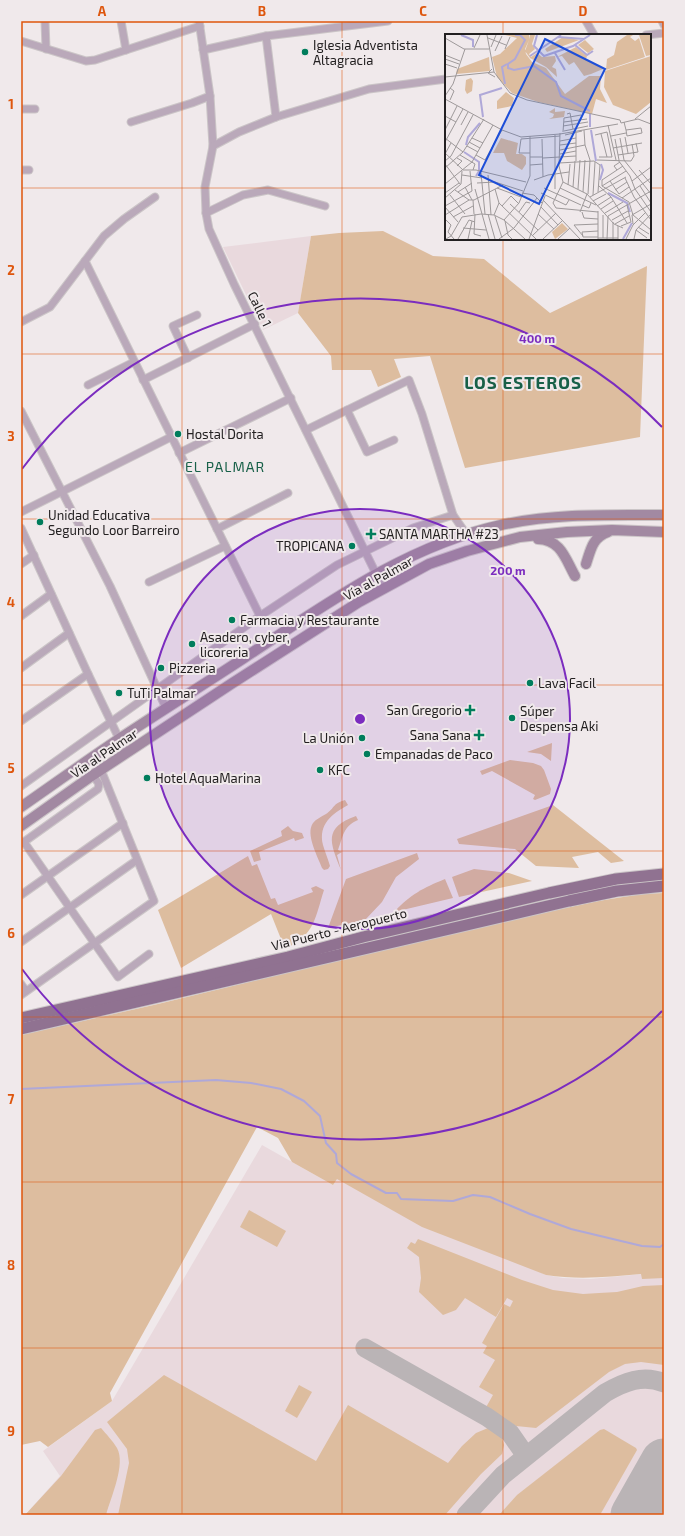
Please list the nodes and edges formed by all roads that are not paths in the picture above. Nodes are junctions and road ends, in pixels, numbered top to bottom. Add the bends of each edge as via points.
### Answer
1 (45, 21) edge
2 (121, 21) edge
3 (388, 21) edge
4 (586, 21) edge
5 (662, 21) edge
6 (199, 23) edge
7 (664, 25) edge
8 (664, 33) edge
9 (593, 34) edge
10 (651, 34) edge
11 (266, 36) junction
12 (21, 41) edge
13 (46, 49) junction
14 (126, 50) junction
15 (203, 50) junction
16 (445, 79) edge
17 (210, 96) junction
18 (21, 109) edge
19 (35, 109) dead end
20 (276, 117) junction
21 (131, 122) dead end
22 (213, 146) junction
23 (155, 197) dead end
24 (325, 206) dead end
25 (206, 214) junction
26 (85, 261) junction
27 (197, 315) dead end
28 (21, 322) edge
29 (255, 324) junction
30 (188, 358) junction
31 (134, 362) junction
32 (143, 380) junction
33 (88, 385) dead end
34 (291, 398) junction
35 (347, 410) junction
36 (21, 411) edge
37 (306, 430) junction
38 (171, 438) junction
39 (394, 440) dead end
40 (179, 453) junction
41 (61, 491) junction
42 (288, 494) dead end
43 (21, 512) edge
44 (453, 515) junction
45 (664, 515) edge
46 (21, 528) edge
47 (217, 529) junction
48 (612, 530) junction
49 (664, 532) edge
50 (467, 535) junction
51 (520, 537) junction
52 (225, 546) junction
53 (365, 550) junction
54 (34, 555) junction
55 (21, 564) edge
56 (586, 564) dead end
57 (376, 573) junction
58 (575, 576) dead end
59 (149, 582) dead end
60 (384, 588) junction
61 (51, 594) junction
62 (21, 616) edge
63 (260, 616) junction
64 (69, 633) junction
65 (21, 668) edge
66 (88, 674) junction
67 (158, 690) junction
68 (166, 708) junction
69 (21, 721) edge
70 (111, 722) junction
71 (119, 739) junction
72 (126, 753) junction
73 (97, 773) junction
74 (21, 786) edge
75 (21, 807) edge
76 (123, 823) junction
77 (21, 826) edge
78 (22, 843) edge
79 (137, 860) junction
80 (664, 874) edge
81 (47, 876) junction
82 (664, 886) edge
83 (21, 895) edge
84 (70, 907) junction
85 (21, 942) edge
86 (95, 943) junction
87 (149, 954) dead end
88 (21, 984) edge
89 (24, 993) edge
90 (21, 1018) edge
91 (21, 1029) edge

1 - 13 street
2 - 14 street
3 - 11 street
4 - 9 street
5 - 7 street
6 - 14 street
6 - 15 street, Calle 1
8 - 10 street
11 - 15 street
11 - 20 street
12 - 13 street
13 - 14 street via 86,61
15 - 17 street, Calle 1
16 - 20 street via 369,89
17 - 21 street
17 - 22 street, Calle 1
18 - 19 street
20 - 22 street
22 - 25 street, Calle 1 via 205,187
23 - 26 street via 104,236
24 - 25 street via 268,190 243,195
25 - 29 street, Calle 1 via 209,229
26 - 28 street via 53,304
26 - 31 street
27 - 30 street via 173,326
29 - 30 street
29 - 34 street, Calle 1
30 - 32 street
31 - 32 street
31 - 33 street
32 - 38 street
34 - 37 street, Calle 1
34 - 40 street
35 - 37 street
35 - 39 street via 367,452
35 - 44 street via 409,380
36 - 41 street
37 - 53 street, Calle 1
38 - 40 street
38 - 41 street
40 - 47 street
41 - 43 street
41 - 67 street via 110,586
42 - 47 street
44 - 50 street
44 - 53 street via 413,528
45 - 50 main road, Vía al Palmar via 539,518 500,525
46 - 54 street
47 - 52 street
48 - 49 main road, Vía al Palmar
48 - 51 main road, Vía al Palmar
48 - 56 main road via 601,534 593,543
50 - 57 main road, Vía al Palmar via 435,546
51 - 58 main road via 545,539 556,544
51 - 60 main road, Vía al Palmar via 428,564
52 - 59 street
52 - 63 street
53 - 57 street, Calle 1
53 - 63 street via 337,565
54 - 55 street
54 - 61 street
57 - 60 street, Calle 1
57 - 68 main road, Vía al Palmar
60 - 72 main road, Vía al Palmar
61 - 62 street
61 - 64 street
63 - 67 street
64 - 65 street
64 - 66 street
66 - 69 street
66 - 70 street
67 - 68 street
67 - 70 street
68 - 71 main road, Vía al Palmar
70 - 71 street
70 - 74 street
71 - 72 street
71 - 75 main road, Vía al Palmar
72 - 73 main road, Vía al Palmar
73 - 76 street
73 - 77 main road, Vía al Palmar
73 - 78 street via 98,789
76 - 79 street
76 - 81 street
78 - 81 street
79 - 84 street
79 - 86 street via 154,901
80 - 90 main road, Via Puerto - Aeropuerto via 549,893 288,957
81 - 83 street
81 - 84 street
82 - 91 main road, Via Puerto - Aeropuerto via 617,891 569,901
84 - 85 street
84 - 86 street
86 - 87 street via 118,977
86 - 89 street
88 - 89 street

